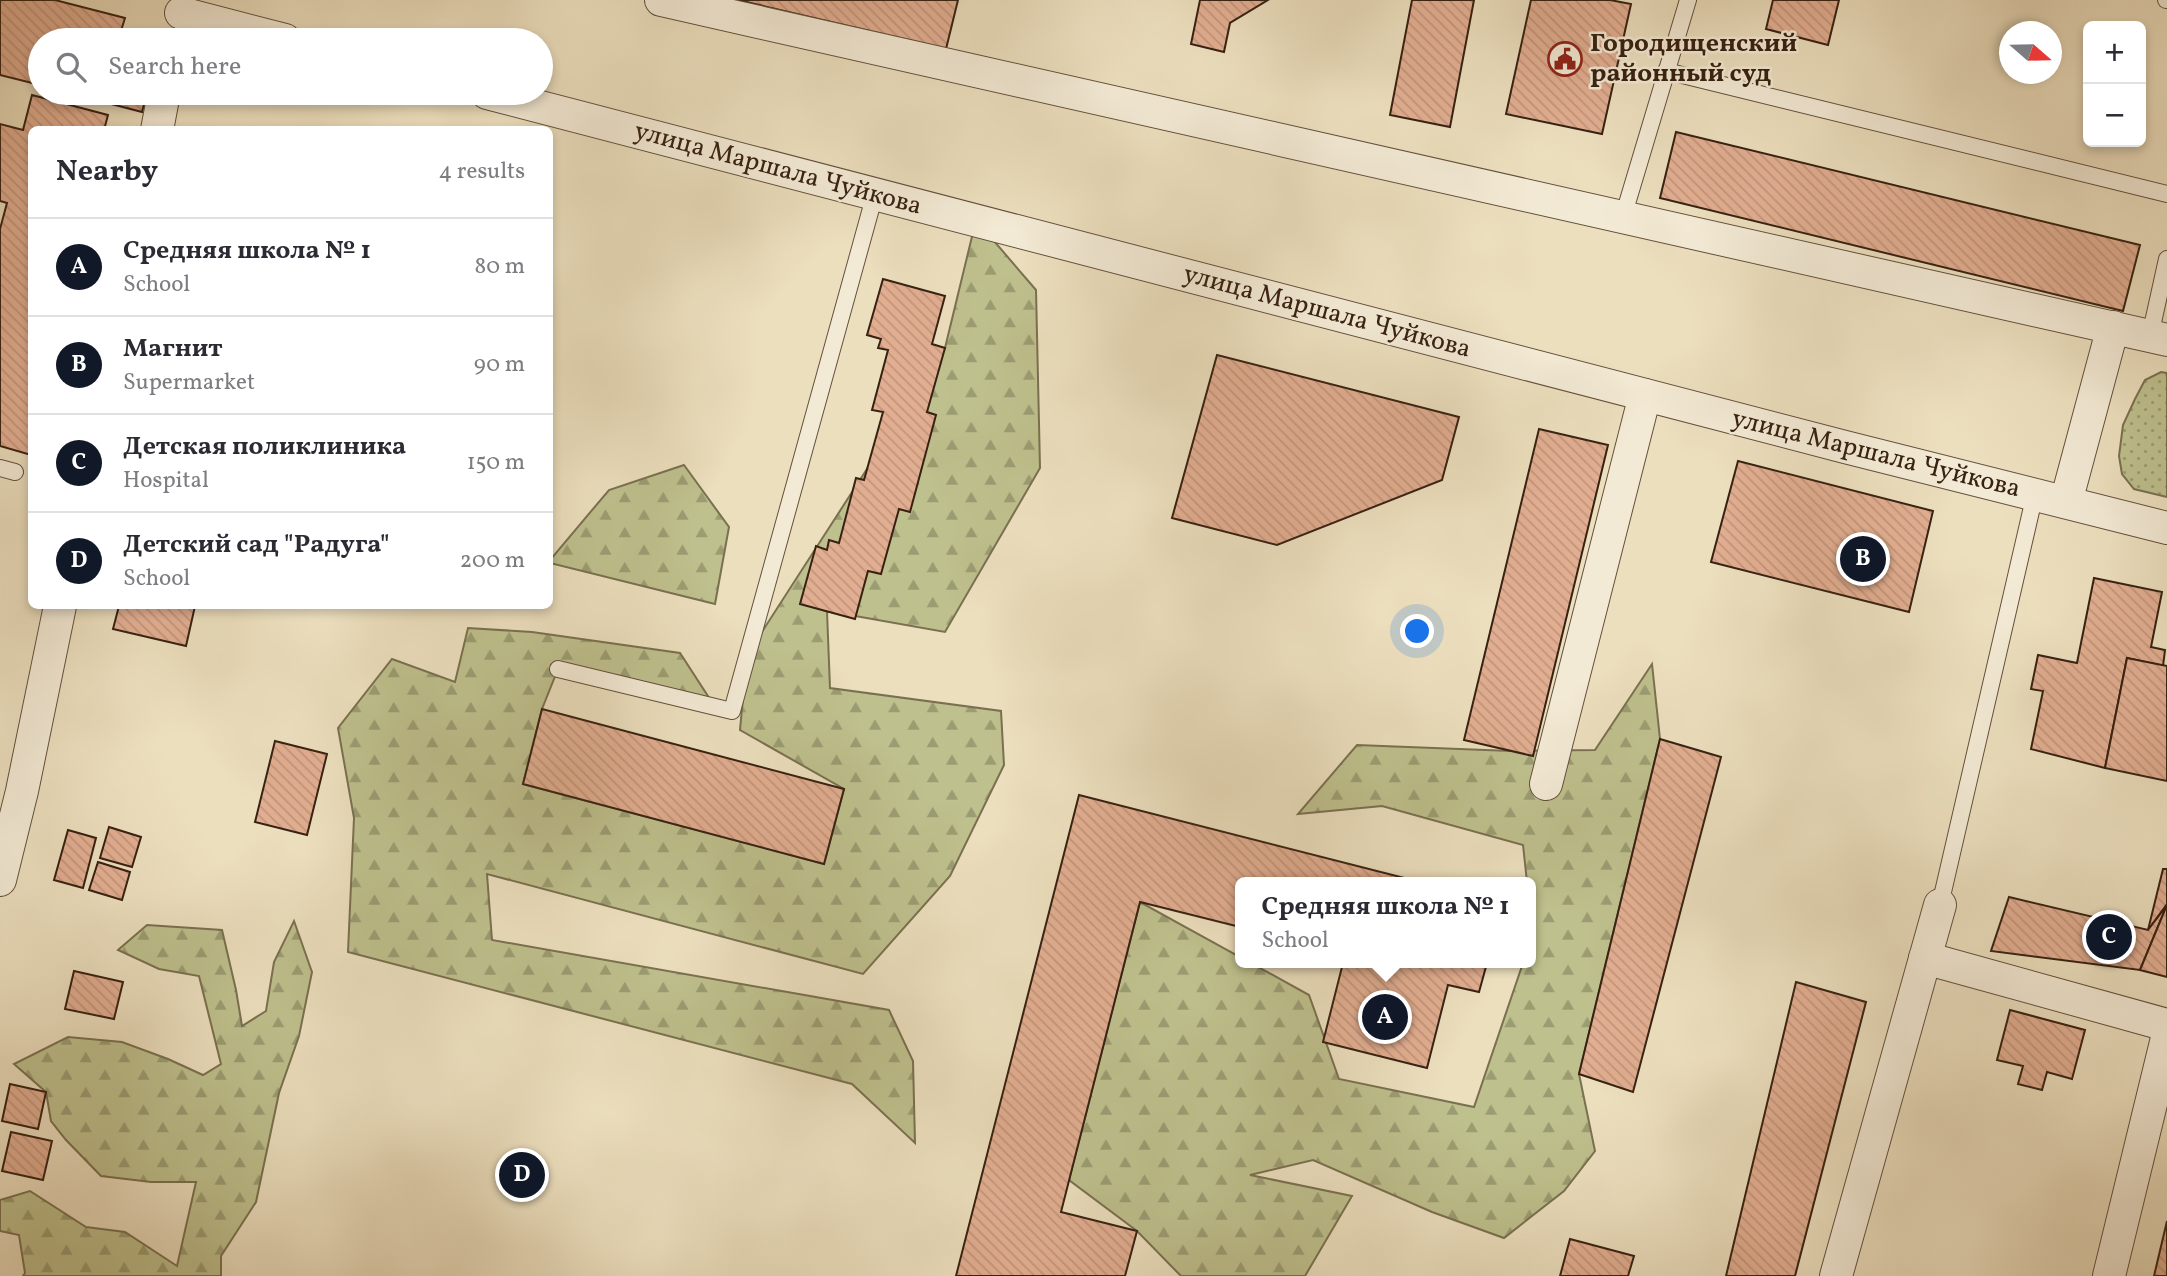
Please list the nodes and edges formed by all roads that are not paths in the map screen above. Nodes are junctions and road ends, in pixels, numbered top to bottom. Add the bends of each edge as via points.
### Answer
1 (661, 0) edge
2 (1688, 0) edge
3 (177, 13) edge
4 (237, 28) edge
5 (1667, 71) junction
6 (162, 105) edge
7 (533, 105) edge
8 (158, 126) edge
9 (875, 194) junction
10 (2167, 194) edge
11 (1623, 217) junction
12 (2167, 259) edge
13 (2113, 327) junction
14 (2159, 338) edge
15 (1645, 395) junction
16 (2035, 494) junction
17 (2066, 502) junction
18 (2167, 528) edge
19 (59, 609) edge
20 (558, 669) dead end
21 (1546, 784) dead end
22 (0, 880) edge
23 (1940, 905) joint
24 (1925, 958) junction
25 (2167, 1025) edge
26 (2167, 1038) edge
27 (1836, 1276) edge
28 (2109, 1276) edge

1 - 11 street
2 - 5 lane
3 - 4 street
5 - 10 lane
5 - 11 lane
6 - 8 street
7 - 9 street, улица Маршала Чуйкова
9 - 15 street, улица Маршала Чуйкова
9 - 20 lane via 732,711
11 - 13 street
12 - 14 lane
13 - 14 street
13 - 17 street
15 - 16 street, улица Маршала Чуйкова
15 - 21 street
16 - 17 street, улица Маршала Чуйкова
16 - 23 lane
17 - 18 street, улица Маршала Чуйкова
19 - 22 street
23 - 24 street
24 - 25 street
24 - 27 street
26 - 28 street

